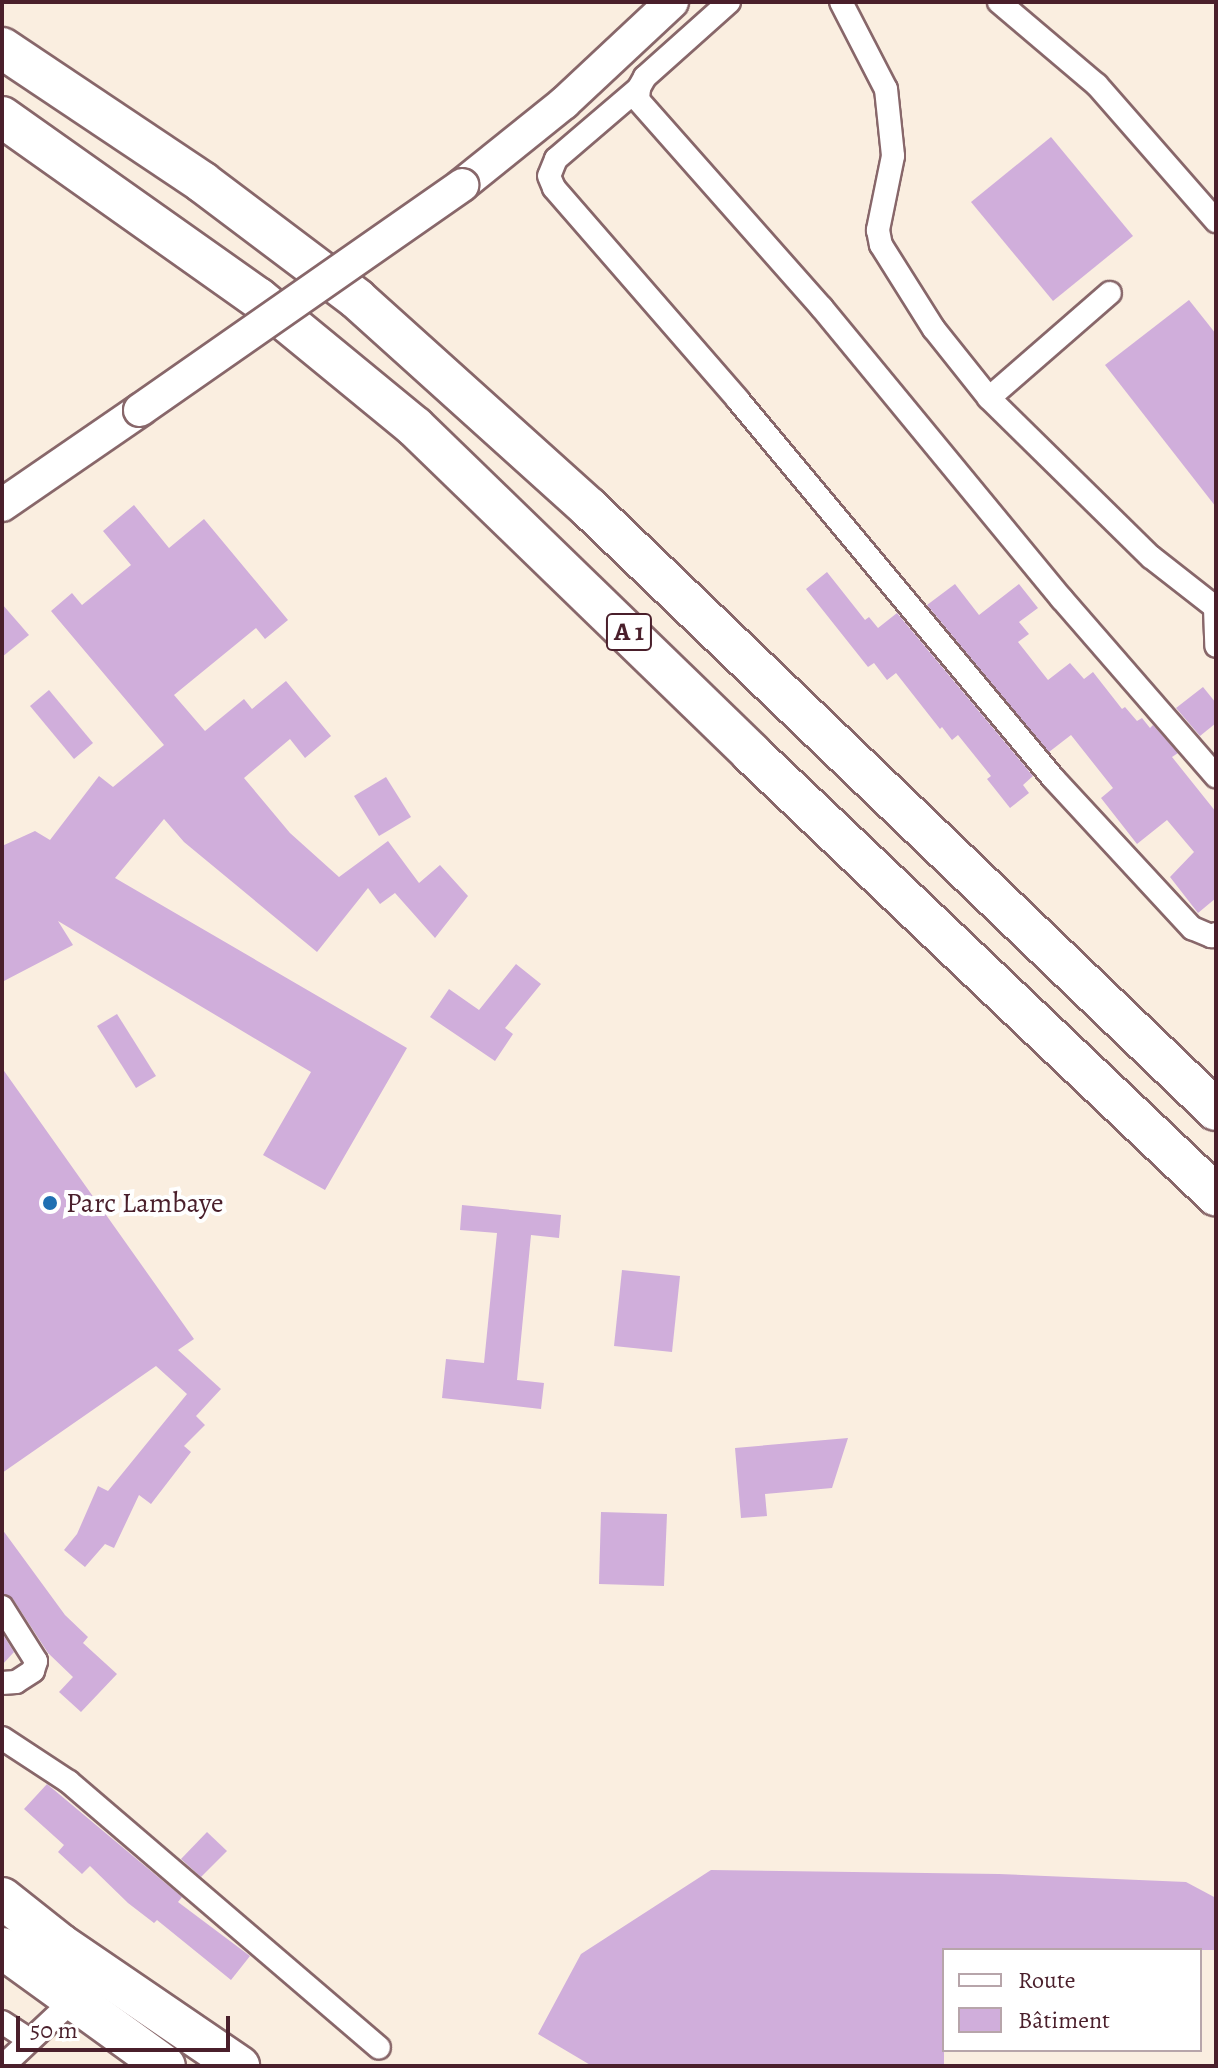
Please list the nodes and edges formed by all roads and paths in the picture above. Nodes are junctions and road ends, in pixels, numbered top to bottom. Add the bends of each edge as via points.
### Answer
1 (672, 2) edge
2 (729, 2) edge
3 (841, 2) edge
4 (999, 2) edge
5 (2, 48) edge
6 (639, 88) junction
7 (2, 117) edge
8 (1216, 221) edge
9 (1110, 293) dead end
10 (989, 398) junction
11 (2, 505) edge
12 (1215, 608) edge
13 (1216, 646) edge
14 (1216, 776) edge
15 (1216, 934) edge
16 (1216, 1110) edge
17 (1216, 1195) edge
18 (2, 1607) edge
19 (2, 1683) edge
20 (2, 1738) edge
21 (2, 1898) edge
22 (2, 1948) edge
23 (73, 2000) junction
24 (2, 2022) edge
25 (30, 2040) junction
26 (379, 2048) dead end
27 (3, 2066) edge
28 (165, 2066) edge
29 (239, 2066) edge

1 - 11 street, bridge via 564,103 462,185
2 - 6 street
3 - 10 street via 886,89 893,156 878,230 881,245 934,329
4 - 8 street via 1097,85
5 - 16 highway, A 1 via 202,182 357,299 579,498
6 - 14 street via 638,100 645,109 822,308
6 - 15 street via 556,159 549,176 554,188 1053,778 1192,928
7 - 17 highway, A 1 via 258,298 415,427
9 - 10 street
10 - 12 street via 1151,557
12 - 13 street
18 - 19 street via 36,1661 33,1671 16,1682
20 - 26 street via 69,1782
21 - 29 highway
22 - 23 highway
23 - 25 street
23 - 28 highway
24 - 25 street
25 - 27 street

